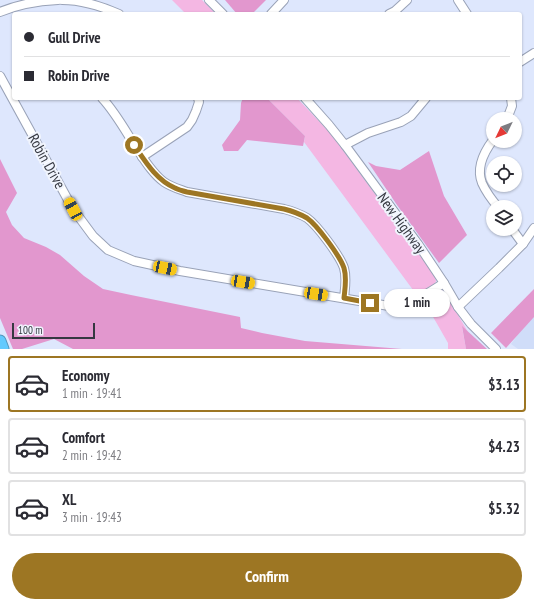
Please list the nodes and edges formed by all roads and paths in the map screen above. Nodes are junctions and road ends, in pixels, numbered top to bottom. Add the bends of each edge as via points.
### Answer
1 (58, 0) edge
2 (62, 0) edge
3 (209, 0) edge
4 (284, 0) edge
5 (407, 0) edge
6 (458, 0) edge
7 (0, 12) edge
8 (115, 12) edge
9 (221, 12) edge
10 (273, 12) edge
11 (393, 12) edge
12 (466, 12) edge
13 (534, 53) edge
14 (522, 61) edge
15 (0, 76) edge
16 (12, 97) edge
17 (14, 100) edge
18 (103, 100) edge
19 (198, 100) edge
20 (307, 100) edge
21 (424, 100) edge
22 (511, 100) edge
23 (510, 112) edge
24 (345, 145) junction
25 (488, 148) edge
26 (142, 157) junction
27 (493, 200) edge
28 (534, 228) edge
29 (517, 236) edge
30 (523, 244) junction
31 (444, 283) junction
32 (344, 298) junction
33 (458, 307) junction
34 (0, 342) edge
35 (3, 349) edge
36 (496, 349) edge

1 - 7 street via 43,0
2 - 8 street via 76,0
3 - 9 street
4 - 10 street
5 - 11 street
6 - 12 street
13 - 14 street
15 - 16 street, Robin Drive
17 - 32 street, Robin Drive via 73,209 93,236 108,250 134,261 180,271
18 - 26 street
19 - 26 street via 196,111 187,127
20 - 24 street, New Highway
21 - 24 street via 411,116 401,122 368,133
22 - 23 street
24 - 31 street, New Highway
25 - 27 street via 481,162 480,176
26 - 32 street via 154,173 175,188 284,209 307,218 316,226 344,267
28 - 30 street
29 - 30 street
30 - 33 street
31 - 32 street, Robin Drive via 416,300 395,307
31 - 33 street, New Highway
33 - 36 street, New Highway
34 - 35 highway

